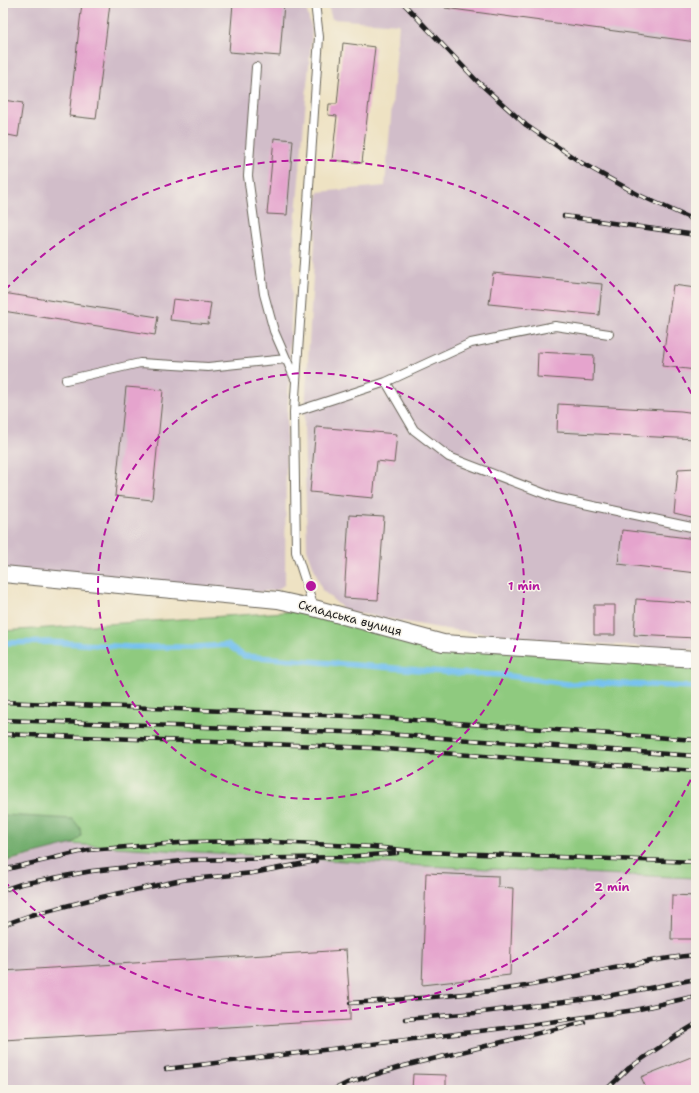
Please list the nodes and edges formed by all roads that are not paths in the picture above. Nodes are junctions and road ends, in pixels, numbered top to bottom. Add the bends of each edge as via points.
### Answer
1 (315, 3) edge
2 (256, 67) dead end
3 (609, 334) dead end
4 (286, 359) junction
5 (66, 380) dead end
6 (296, 382) junction
7 (386, 382) junction
8 (294, 412) junction
9 (696, 528) edge
10 (3, 574) edge
11 (314, 608) junction
12 (696, 659) edge

1 - 6 lane via 319,37
2 - 4 lane via 248,176 264,294 274,331
3 - 7 lane via 555,326 471,343
4 - 5 lane via 208,367 140,363
4 - 6 lane
6 - 8 lane
7 - 8 lane
7 - 9 lane via 414,430 449,457 556,498
8 - 11 lane via 296,552
10 - 11 street, Складська вулиця via 278,600
11 - 12 street, Складська вулиця via 443,643

